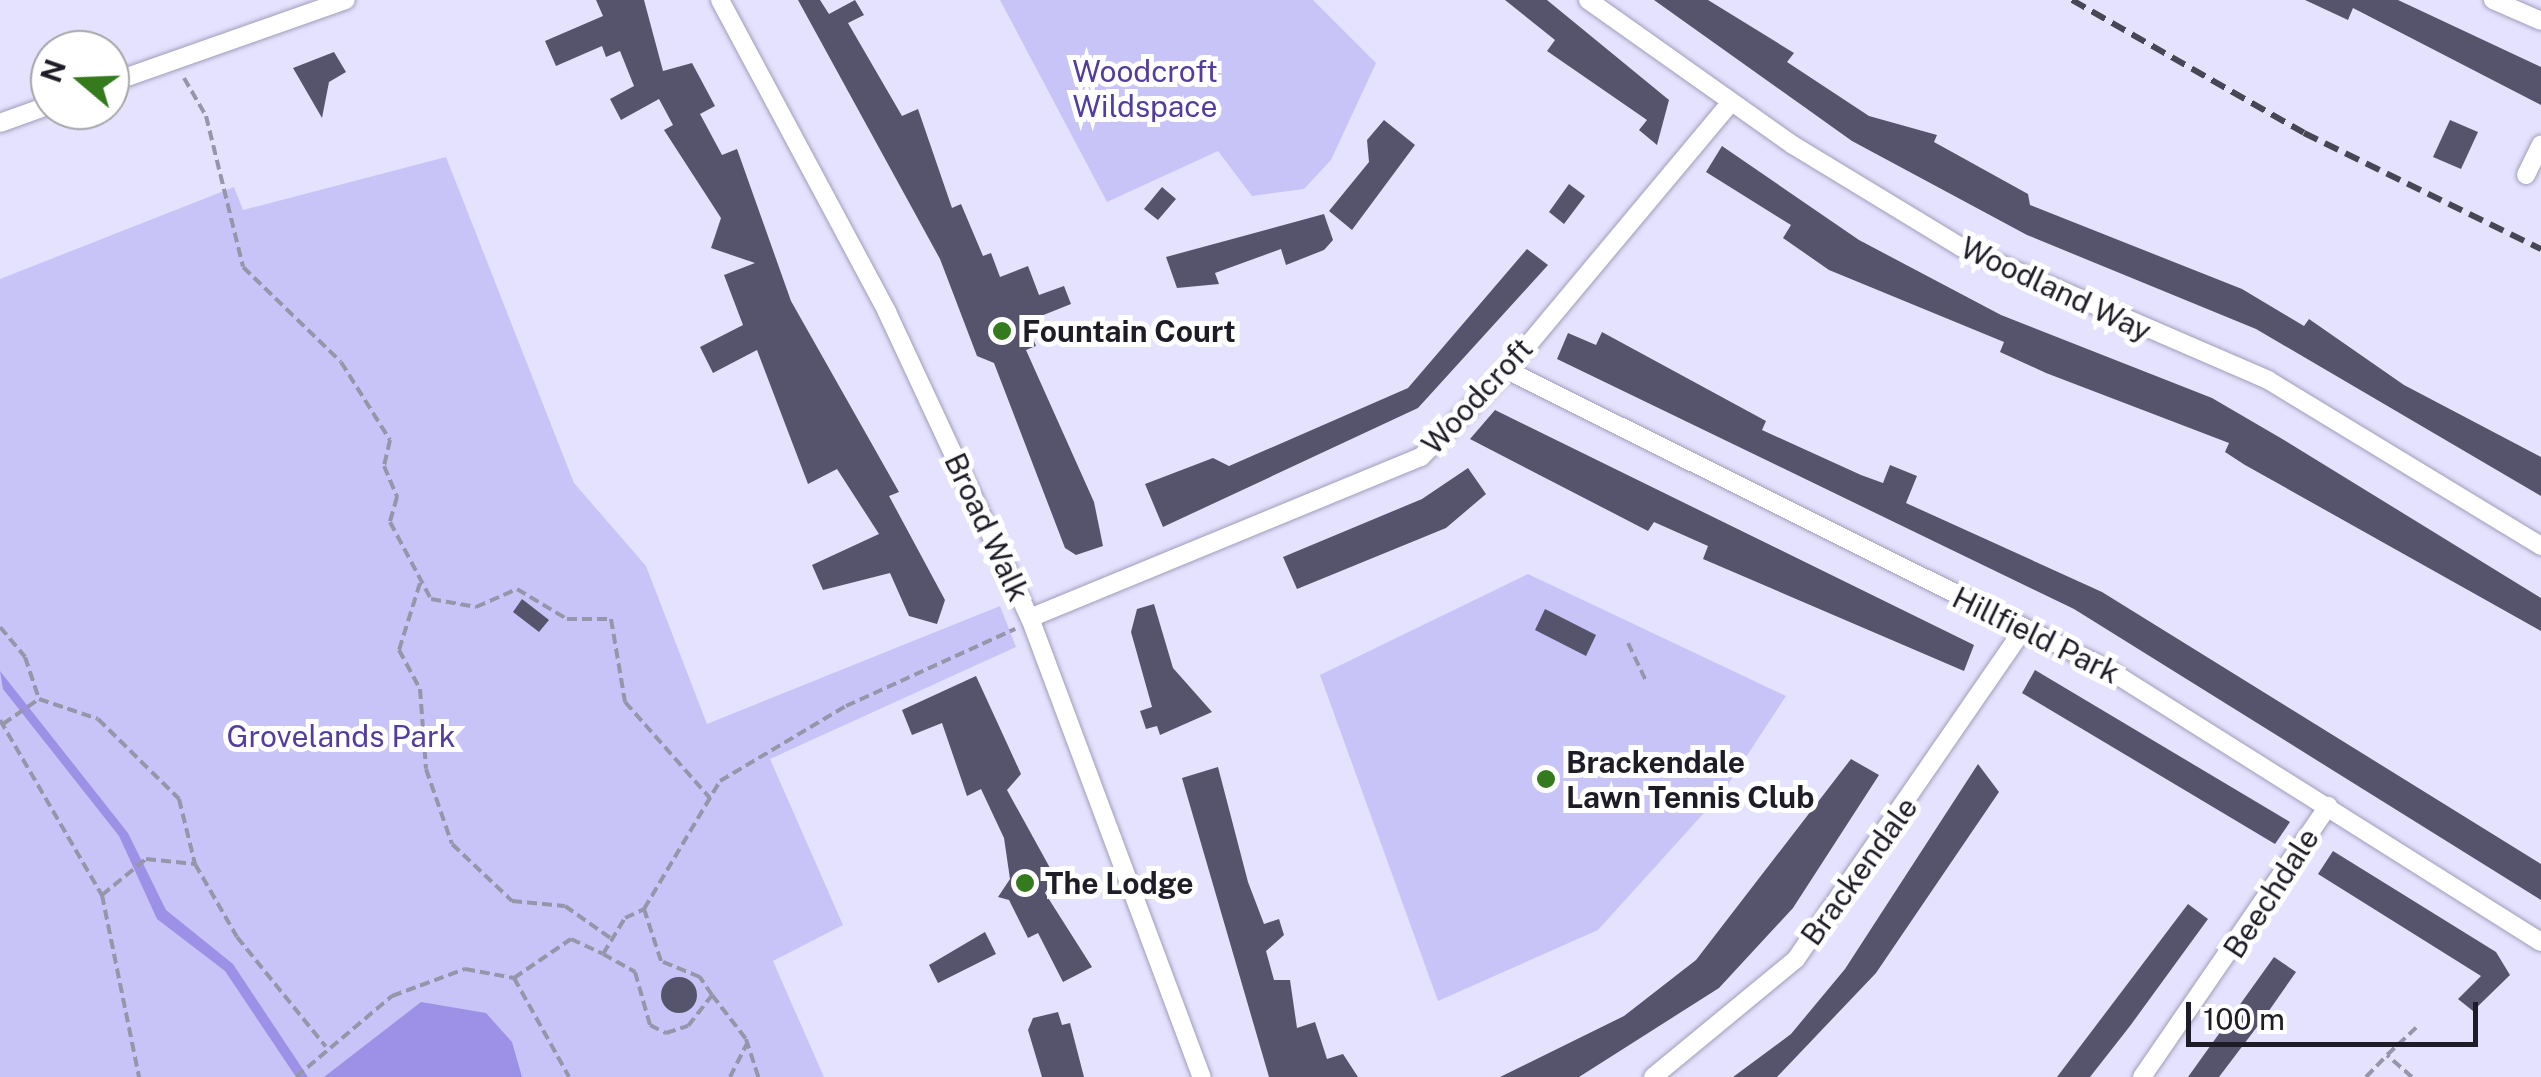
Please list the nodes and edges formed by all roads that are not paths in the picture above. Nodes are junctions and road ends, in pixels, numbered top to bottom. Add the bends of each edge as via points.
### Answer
1 (720, 0) edge
2 (1588, 0) edge
3 (2493, 0) edge
4 (336, 1) edge
5 (2541, 21) edge
6 (130, 77) edge
7 (1730, 103) junction
8 (30, 112) edge
9 (0, 122) edge
10 (2541, 144) edge
11 (2526, 175) dead end
12 (1507, 370) junction
13 (2541, 546) edge
14 (1031, 621) junction
15 (2024, 628) junction
16 (2328, 806) junction
17 (2541, 942) edge
18 (1202, 1077) edge
19 (1653, 1077) edge
20 (2142, 1077) edge

1 - 14 street, Broad Walk via 887,312
2 - 7 street, Woodland Way
3 - 5 street
4 - 6 street
7 - 12 street, Woodcroft
7 - 13 street, Woodland Way via 1960,247 2268,380
8 - 9 street
10 - 11 street
12 - 14 street, Woodcroft via 1401,469
12 - 15 street, Hillfield Park
14 - 18 street, Broad Walk
15 - 16 street, Hillfield Park
15 - 19 street, Brackendale via 1796,959
16 - 17 street, Hillfield Park
16 - 20 street, Beechdale

